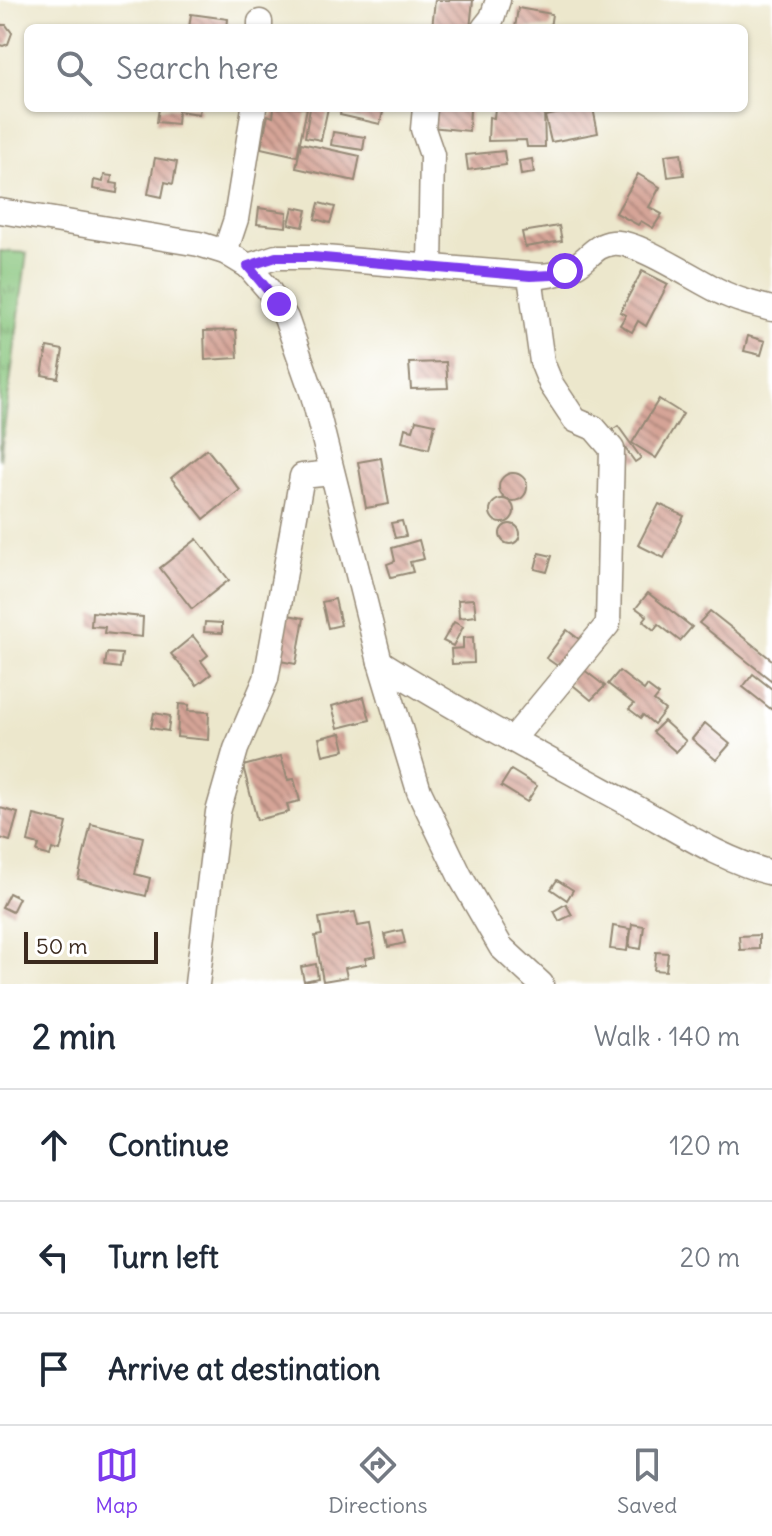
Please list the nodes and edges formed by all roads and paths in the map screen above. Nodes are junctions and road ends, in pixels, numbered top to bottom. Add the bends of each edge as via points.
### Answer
1 (498, 0) edge
2 (487, 24) edge
3 (253, 112) edge
4 (425, 112) edge
5 (0, 211) edge
6 (225, 252) junction
7 (248, 266) junction
8 (430, 267) junction
9 (530, 276) junction
10 (772, 309) edge
11 (332, 473) junction
12 (380, 662) junction
13 (433, 694) junction
14 (397, 718) junction
15 (512, 740) junction
16 (772, 873) edge
17 (197, 984) edge
18 (541, 984) edge

1 - 2 street
3 - 6 street via 236,219
4 - 8 street via 423,129 432,155
5 - 6 street
6 - 7 street
7 - 8 street via 276,257
7 - 11 street via 286,318
8 - 9 street
9 - 10 street via 565,271 602,245 629,244 724,294
9 - 15 street via 542,362 551,384 575,420 594,428 612,449 608,624
11 - 12 street
11 - 17 street via 302,476 266,679 236,749 218,812
12 - 13 street
12 - 14 street
13 - 14 street via 417,697
13 - 15 street
14 - 18 street via 419,791 460,876 501,947
15 - 16 street via 695,841

